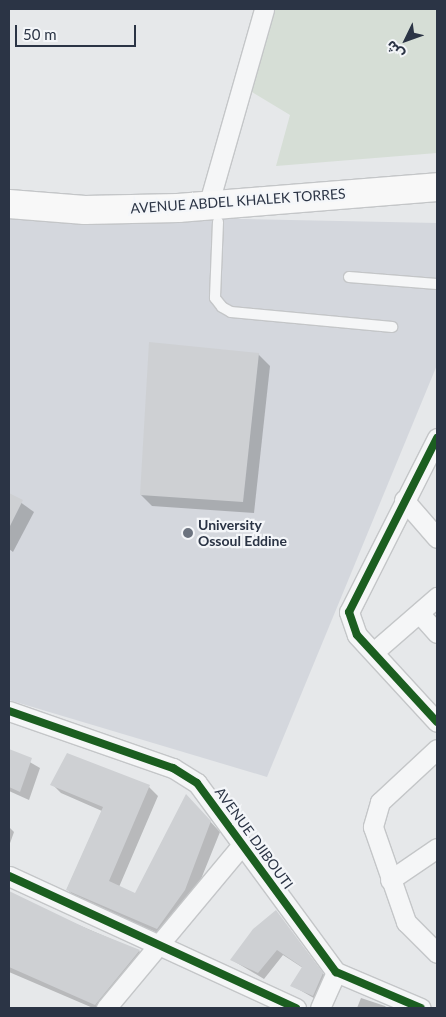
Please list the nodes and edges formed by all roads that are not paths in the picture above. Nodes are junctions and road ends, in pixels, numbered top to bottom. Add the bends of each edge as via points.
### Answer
1 (264, 9) edge
2 (437, 186) edge
3 (9, 204) edge
4 (437, 204) edge
5 (213, 214) junction
6 (9, 222) edge
7 (349, 277) dead end
8 (437, 284) edge
9 (392, 327) dead end
10 (436, 446) edge
11 (404, 500) junction
12 (437, 538) edge
13 (437, 597) edge
14 (419, 613) junction
15 (437, 633) edge
16 (376, 650) junction
17 (9, 712) edge
18 (437, 722) edge
19 (437, 749) edge
20 (242, 845) junction
21 (437, 848) edge
22 (9, 876) edge
23 (390, 880) junction
24 (156, 947) junction
25 (437, 953) edge
26 (336, 972) junction
27 (106, 1008) edge
28 (296, 1008) edge
29 (320, 1008) edge
30 (421, 1008) edge

1 - 5 street
2 - 5 main road, AVENUE ABDEL KHALEK TORRES
3 - 5 main road, AVENUE ABDEL KHALEK TORRES
4 - 5 main road, AVENUE ABDEL KHALEK TORRES
5 - 6 main road, AVENUE ABDEL KHALEK TORRES via 82,226
5 - 9 lane via 215,298 222,307 231,312
7 - 8 lane
10 - 11 street
11 - 12 street
11 - 16 street via 349,612 357,635
13 - 14 street
14 - 15 street
14 - 16 street
16 - 18 street
17 - 20 street, AVENUE DJIBOUTI via 173,768 197,783
19 - 23 street via 380,802 374,814 373,827
20 - 24 street
20 - 26 street, AVENUE DJIBOUTI
21 - 23 street
22 - 24 street
23 - 25 street via 406,922
24 - 27 street
24 - 28 street
26 - 29 street
26 - 30 street

